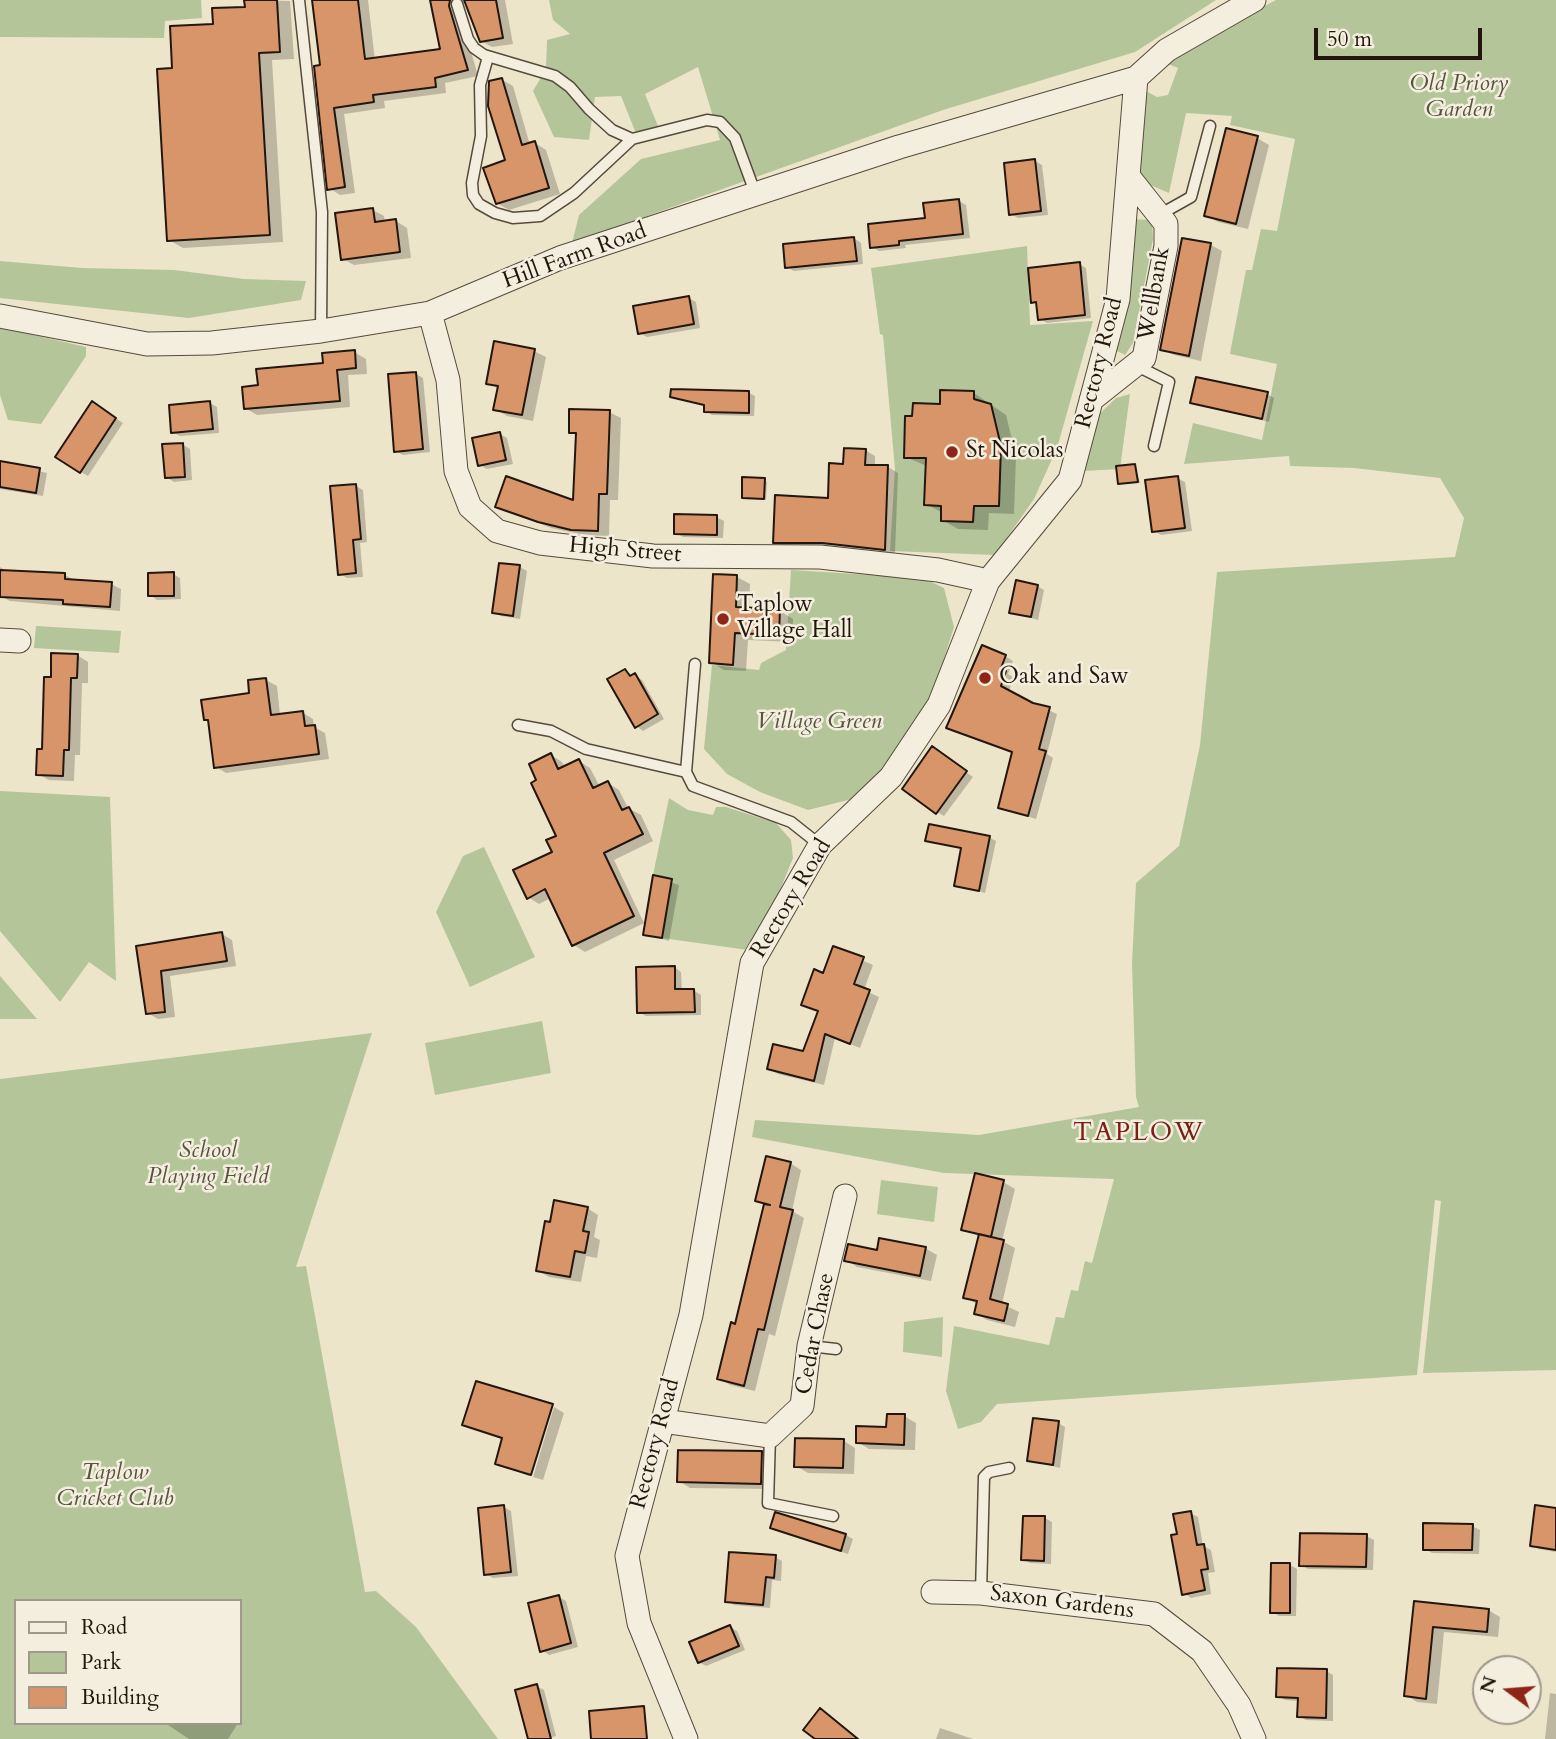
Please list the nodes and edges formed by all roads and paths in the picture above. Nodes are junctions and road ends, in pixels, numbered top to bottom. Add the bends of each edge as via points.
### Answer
1 (299, 0) edge
2 (1254, 0) edge
3 (457, 4) dead end
4 (488, 57) junction
5 (1136, 78) junction
6 (1210, 126) dead end
7 (632, 139) junction
8 (1128, 176) junction
9 (756, 195) junction
10 (1159, 215) junction
11 (430, 313) junction
12 (0, 316) edge
13 (321, 331) junction
14 (1135, 365) junction
15 (1091, 400) junction
16 (1154, 446) dead end
17 (988, 581) junction
18 (695, 664) dead end
19 (518, 725) dead end
20 (686, 772) junction
21 (820, 845) junction
22 (845, 1196) dead end
23 (809, 1346) junction
24 (836, 1349) dead end
25 (663, 1421) junction
26 (770, 1436) junction
27 (1009, 1468) dead end
28 (833, 1516) dead end
29 (933, 1592) dead end
30 (981, 1593) junction
31 (685, 1739) edge
32 (1254, 1739) edge

1 - 13 lane via 323,212
2 - 5 street via 1167,50
3 - 4 lane via 468,39
4 - 7 lane via 555,76 612,130
4 - 7 lane via 480,85 481,136 472,183 479,204 513,218 540,216 574,193
5 - 8 street, Rectory Road
5 - 9 street, Hill Farm Road via 899,147
6 - 10 lane via 1191,197
7 - 9 lane via 707,120 720,122 735,138
8 - 10 street, Wellbank
8 - 15 street, Rectory Road via 1118,299
9 - 11 street, Hill Farm Road via 560,258
10 - 14 street, Wellbank via 1166,224 1166,246 1144,358
11 - 13 street, Hill Farm Road
11 - 17 street, High Street via 448,380 456,471 470,508 497,531 540,543 653,556 820,557 938,570
12 - 13 street, Hill Farm Road via 147,344 212,343
14 - 15 street, Wellbank
14 - 16 lane via 1169,382
15 - 17 street, Rectory Road via 1070,480
17 - 21 street, Rectory Road via 939,705 891,777
18 - 20 lane
19 - 20 lane via 551,731 586,749
20 - 21 lane via 693,786 791,822
21 - 25 street, Rectory Road via 752,963 691,1315
22 - 23 street, Cedar Chase
23 - 24 lane
23 - 26 street, Cedar Chase via 802,1406
25 - 26 street
25 - 31 street, Rectory Road via 627,1556 639,1623
26 - 28 lane via 768,1503
27 - 30 lane via 984,1477
29 - 30 street, Saxon Gardens
30 - 32 street, Saxon Gardens via 1154,1614 1202,1651 1239,1705

